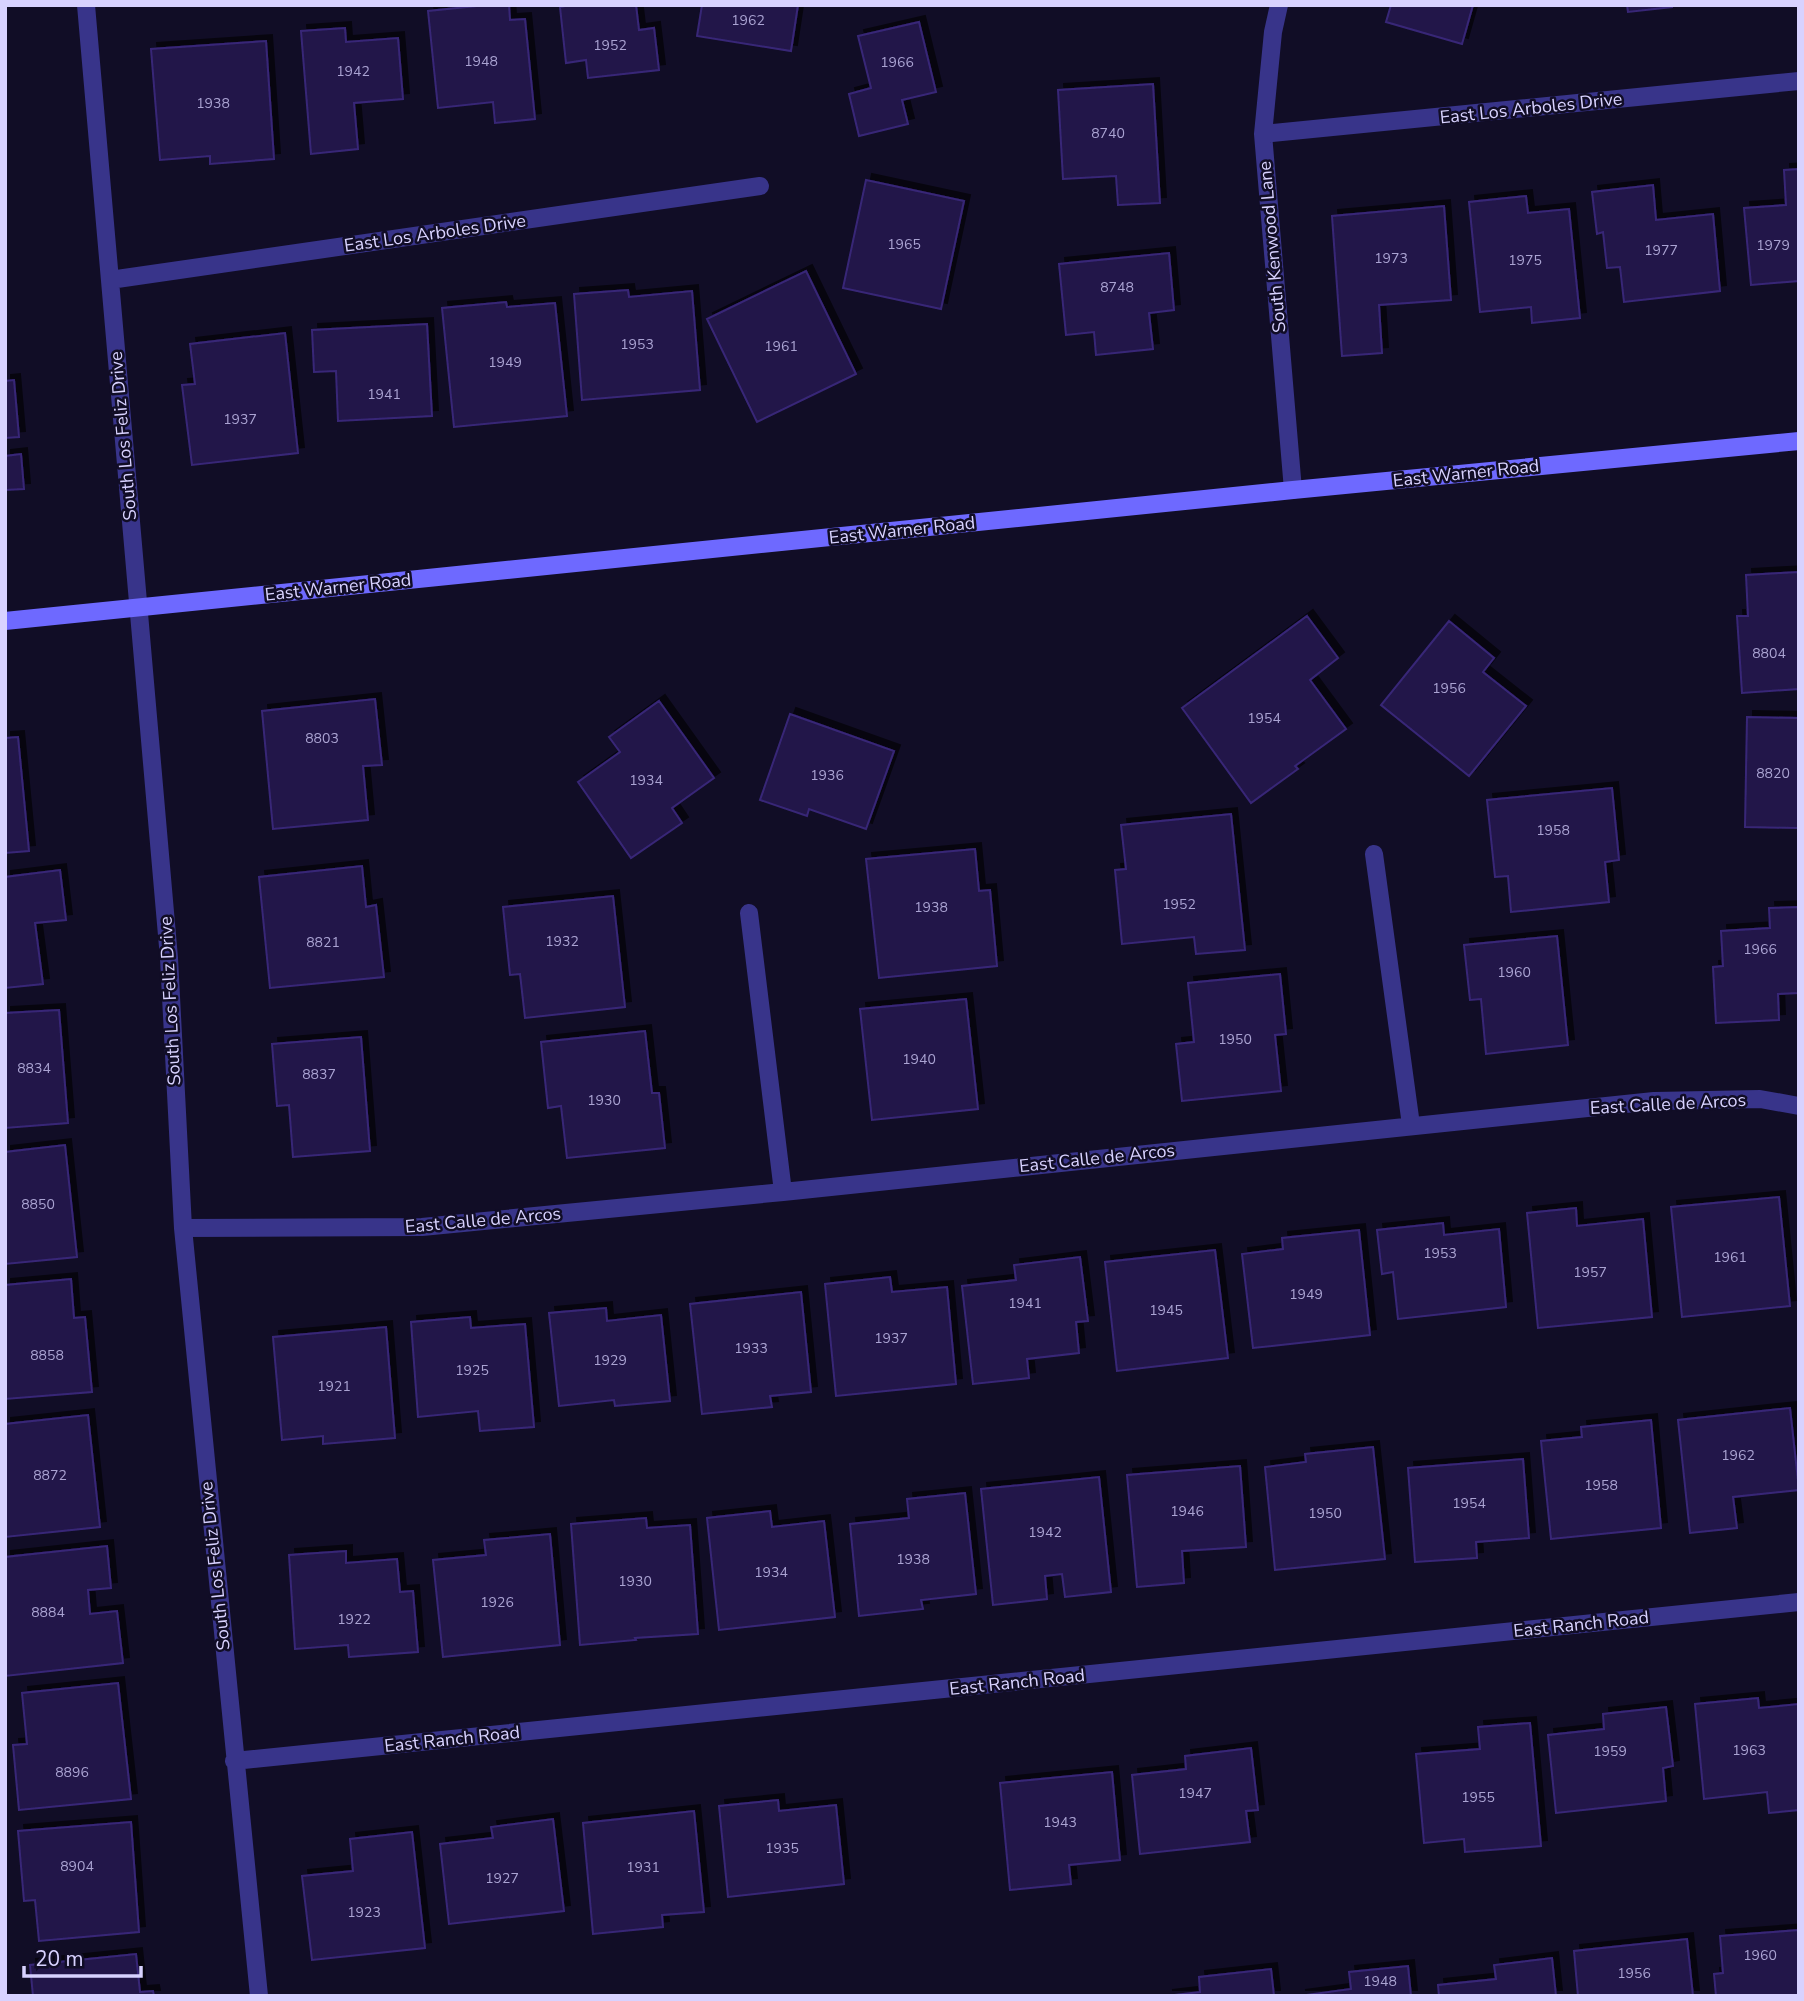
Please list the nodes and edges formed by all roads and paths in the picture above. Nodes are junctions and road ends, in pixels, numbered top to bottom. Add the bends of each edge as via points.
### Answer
1 (86, 5) edge
2 (1279, 5) edge
3 (1799, 81) edge
4 (1262, 134) junction
5 (760, 186) dead end
6 (110, 280) junction
7 (1799, 441) edge
8 (1293, 490) junction
9 (138, 608) junction
10 (5, 621) edge
11 (1374, 854) dead end
12 (750, 913) dead end
13 (1799, 1106) edge
14 (1410, 1125) junction
15 (783, 1192) junction
16 (183, 1228) junction
17 (1799, 1602) edge
18 (234, 1761) junction
19 (259, 1996) edge

1 - 6 street, South Los Feliz Drive
2 - 4 street, South Kenwood Lane
3 - 4 street, East Los Arboles Drive
4 - 8 street, South Kenwood Lane
5 - 6 street, East Los Arboles Drive
6 - 9 street, South Los Feliz Drive
7 - 8 main road, East Warner Road
8 - 9 main road, East Warner Road
9 - 10 main road, East Warner Road
9 - 16 street, South Los Feliz Drive via 170,958
11 - 14 street
12 - 15 street
13 - 14 street, East Calle de Arcos via 1760,1099 1654,1101
14 - 15 street, East Calle de Arcos
15 - 16 street, East Calle de Arcos via 422,1227
16 - 18 street, South Los Feliz Drive
17 - 18 street, East Ranch Road
18 - 19 street, South Los Feliz Drive

